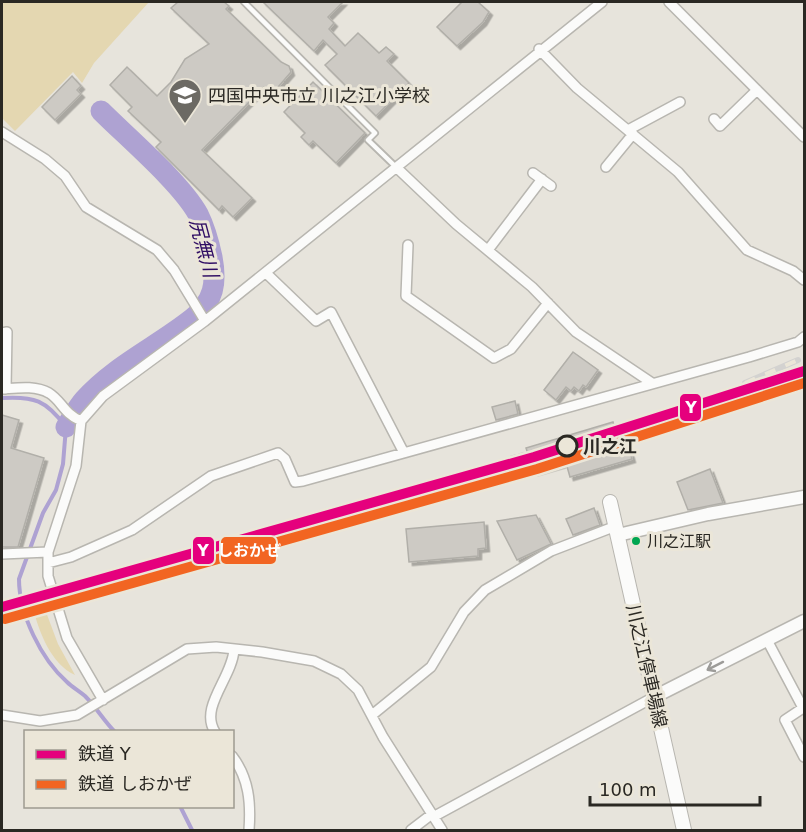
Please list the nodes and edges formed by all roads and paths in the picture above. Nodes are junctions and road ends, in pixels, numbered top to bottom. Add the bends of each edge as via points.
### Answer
1 (244, 2) edge
2 (602, 2) edge
3 (669, 2) edge
4 (539, 50) junction
5 (757, 90) junction
6 (680, 102) dead end
7 (714, 119) dead end
8 (2, 132) edge
9 (631, 132) junction
10 (804, 137) edge
11 (606, 167) dead end
12 (397, 168) junction
13 (533, 173) dead end
14 (542, 179) junction
15 (551, 186) dead end
16 (408, 245) dead end
17 (488, 250) junction
18 (266, 273) junction
19 (804, 280) edge
20 (548, 303) junction
21 (205, 321) junction
22 (2, 333) edge
23 (804, 338) edge
24 (652, 383) junction
25 (4, 389) edge
26 (81, 421) junction
27 (551, 445) dead end
28 (403, 451) junction
29 (529, 451) junction
30 (510, 457) dead end
31 (557, 463) dead end
32 (804, 497) edge
33 (610, 502) dead end
34 (617, 531) junction
35 (48, 552) junction
36 (2, 554) edge
37 (48, 563) junction
38 (804, 621) edge
39 (767, 640) junction
40 (234, 650) junction
41 (654, 697) junction
42 (103, 700) junction
43 (2, 715) edge
44 (372, 715) junction
45 (214, 730) edge
46 (804, 757) edge
47 (234, 759) edge
48 (433, 815) junction
49 (249, 831) edge
50 (411, 831) edge
51 (442, 831) edge
52 (684, 831) edge

1 - 12 lane via 375,133 368,140
2 - 4 street
3 - 5 street
4 - 9 street via 577,88
4 - 12 street
5 - 7 street via 720,126
5 - 10 street
6 - 9 street
8 - 21 street via 65,176 86,207 157,250
9 - 11 street
9 - 19 street via 678,172 747,250
12 - 17 street
12 - 18 street
13 - 14 street
14 - 15 street
14 - 17 street
16 - 20 street via 406,296 494,358 511,349
17 - 20 street
18 - 21 street
18 - 28 street via 316,321 331,312
20 - 24 street via 588,341
21 - 26 street via 104,396
22 - 25 street via 7,332
23 - 24 street
24 - 28 street
25 - 26 street via 33,387 50,393 68,415
26 - 35 street via 76,466
27 - 29 path
28 - 37 street via 295,482 285,459 278,453 211,476 132,530
29 - 30 path
29 - 31 path via 535,469
32 - 34 street
33 - 34 main road, 川之江停車場線
34 - 41 main road, 川之江停車場線
34 - 44 street via 551,551 485,590 464,612 431,667
35 - 36 street
35 - 37 street
37 - 42 street via 51,593 67,638
38 - 39 street
39 -> 41 street
39 - 46 street via 803,708 785,720
40 - 42 street via 197,646 187,649
40 - 44 street via 326,666 358,690
40 - 45 street via 226,677 209,708 208,720
41 - 48 street
41 - 52 main road, 川之江停車場線
42 - 43 street via 77,715 39,721
44 - 48 street
47 - 49 street via 243,770 248,787
48 - 50 street
48 - 51 street

